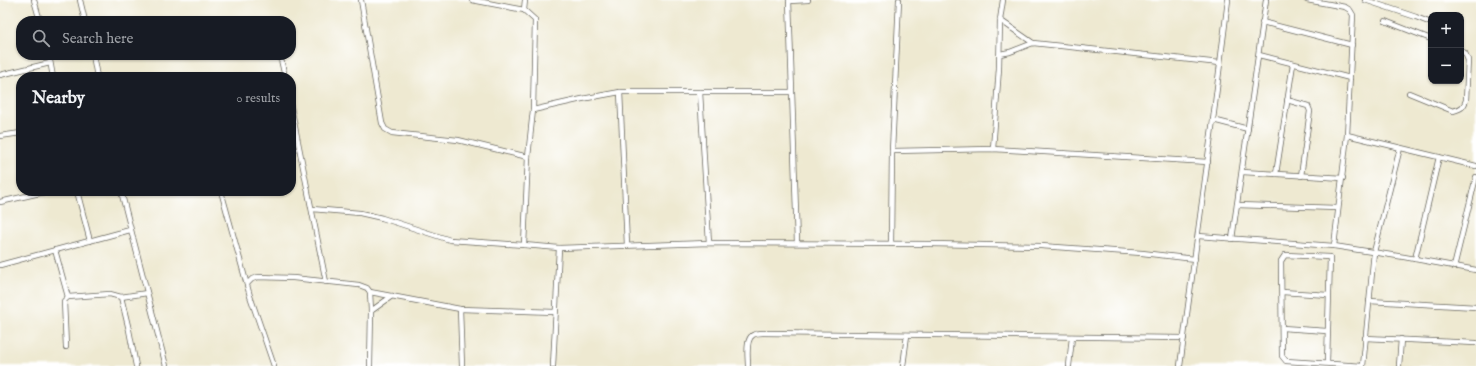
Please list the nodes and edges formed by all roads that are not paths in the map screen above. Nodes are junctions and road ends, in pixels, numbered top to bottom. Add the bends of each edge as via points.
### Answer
1 (34, 0) edge
2 (80, 0) edge
3 (361, 0) edge
4 (472, 0) edge
5 (525, 0) edge
6 (808, 0) edge
7 (899, 0) edge
8 (1003, 0) edge
9 (1228, 0) edge
10 (1266, 0) edge
11 (1307, 0) edge
12 (1365, 0) edge
13 (789, 1) edge
14 (524, 10) junction
15 (39, 16) edge
16 (84, 16) edge
17 (1000, 20) junction
18 (1385, 21) dead end
19 (1262, 22) junction
20 (1428, 22) edge
21 (1428, 38) edge
22 (1033, 43) junction
23 (1352, 45) junction
24 (1464, 52) edge
25 (1000, 54) junction
26 (1259, 55) junction
27 (50, 60) edge
28 (95, 60) edge
29 (281, 60) edge
30 (50, 63) junction
31 (1220, 63) junction
32 (1293, 64) junction
33 (53, 72) edge
34 (96, 72) edge
35 (284, 72) edge
36 (0, 75) edge
37 (1350, 78) junction
38 (620, 92) junction
39 (700, 92) junction
40 (791, 92) junction
41 (1409, 94) dead end
42 (1287, 100) junction
43 (533, 110) junction
44 (1214, 120) junction
45 (1248, 129) junction
46 (296, 133) edge
47 (16, 134) edge
48 (0, 136) edge
49 (1347, 136) junction
50 (1400, 148) junction
51 (993, 149) junction
52 (892, 150) junction
53 (528, 157) junction
54 (1438, 157) junction
55 (1208, 162) junction
56 (1476, 166) edge
57 (1242, 172) junction
58 (1276, 174) junction
59 (1300, 176) junction
60 (1476, 177) edge
61 (1342, 178) junction
62 (27, 196) edge
63 (78, 196) edge
64 (122, 196) edge
65 (222, 196) edge
66 (0, 202) edge
67 (1237, 205) junction
68 (1338, 208) junction
69 (312, 209) junction
70 (130, 230) junction
71 (1198, 236) junction
72 (1232, 239) junction
73 (90, 241) junction
74 (709, 243) junction
75 (797, 243) junction
76 (891, 244) junction
77 (524, 245) junction
78 (627, 245) junction
79 (1334, 246) junction
80 (559, 248) junction
81 (55, 250) junction
82 (1374, 252) junction
83 (1195, 259) junction
84 (1414, 259) junction
85 (0, 265) edge
86 (1454, 267) junction
87 (1476, 270) edge
88 (326, 282) junction
89 (247, 284) junction
90 (370, 292) junction
91 (1282, 292) junction
92 (147, 293) junction
93 (1328, 295) junction
94 (392, 296) junction
95 (68, 297) junction
96 (121, 297) junction
97 (1369, 301) junction
98 (1476, 307) edge
99 (460, 309) junction
100 (371, 311) junction
101 (555, 312) junction
102 (1282, 328) junction
103 (1327, 330) junction
104 (907, 334) junction
105 (1072, 336) junction
106 (1184, 338) junction
107 (1366, 338) junction
108 (1401, 339) junction
109 (1476, 343) edge
110 (66, 347) dead end
111 (1327, 363) junction
112 (136, 366) edge
113 (166, 366) edge
114 (274, 366) edge
115 (370, 366) edge
116 (462, 366) edge
117 (553, 366) edge
118 (748, 366) edge
119 (903, 366) edge
120 (1069, 366) edge
121 (1180, 366) edge
122 (1399, 366) edge

1 - 15 street
2 - 16 street
3 - 53 street via 385,129 392,133 458,140
4 - 14 street
5 - 14 street
6 - 13 street
7 - 52 street
8 - 17 street
9 - 31 street
10 - 19 street
11 - 23 street via 1350,10 1354,15
12 - 20 street
13 - 40 street
14 - 43 street via 534,20
17 - 22 street
17 - 25 street
18 - 21 street
19 - 23 street
19 - 26 street
22 - 25 street
22 - 31 street
23 - 37 street
24 - 41 street via 1468,60 1466,100 1461,110 1454,111
25 - 51 street
26 - 32 street
26 - 45 street
27 - 30 street
28 - 34 street
29 - 35 street
30 - 33 street
30 - 36 street
31 - 44 street
32 - 37 street
32 - 42 street
37 - 49 street
38 - 39 street
38 - 43 street
38 - 78 street
39 - 40 street
39 - 74 street
40 - 75 street
42 - 58 street
42 - 59 street via 1308,106 1310,111
43 - 53 street
44 - 45 street
44 - 55 street
45 - 57 street
46 - 69 street
47 - 48 street
49 - 50 street
49 - 61 street
50 - 54 street
50 - 82 street
51 - 52 street
51 - 55 street
52 - 76 street
53 - 77 street
54 - 56 street
54 - 84 street
55 - 71 street
57 - 58 street
57 - 67 street
58 - 59 street
59 - 61 street
60 - 86 street
61 - 68 street
62 - 66 street
63 - 73 street
64 - 70 street
65 - 89 street
67 - 68 street
67 - 72 street
68 - 79 street
69 - 77 street via 360,213 450,240
69 - 88 street
70 - 73 street
70 - 92 street
71 - 72 street
71 - 83 street
72 - 79 street
73 - 81 street
74 - 75 street
74 - 78 street
75 - 76 street
76 - 83 street via 1041,246
77 - 80 street
78 - 80 street
79 - 82 street
80 - 101 street
81 - 85 street
81 - 95 street
82 - 84 street
82 - 97 street
83 - 106 street
84 - 86 street
86 - 87 street
88 - 89 street via 258,277
88 - 90 street via 360,285
89 - 114 street
90 - 94 street
90 - 100 street
91 - 93 street
91 - 93 street via 1281,260 1285,255 1330,257
91 - 102 street
92 - 96 street
92 - 113 street
93 - 103 street
94 - 99 street
94 - 100 street
95 - 96 street via 110,294
95 - 110 street via 64,301
96 - 112 street
97 - 98 street
97 - 107 street
99 - 101 street
99 - 116 street
100 - 115 street
101 - 117 street
102 - 103 street
102 - 111 street via 1282,356 1286,361
103 - 111 street
104 - 105 street
104 - 118 street via 753,334 748,342
104 - 119 street
105 - 106 street
105 - 120 street
106 - 121 street
107 - 108 street
107 - 111 street via 1363,366
108 - 109 street
108 - 122 street

